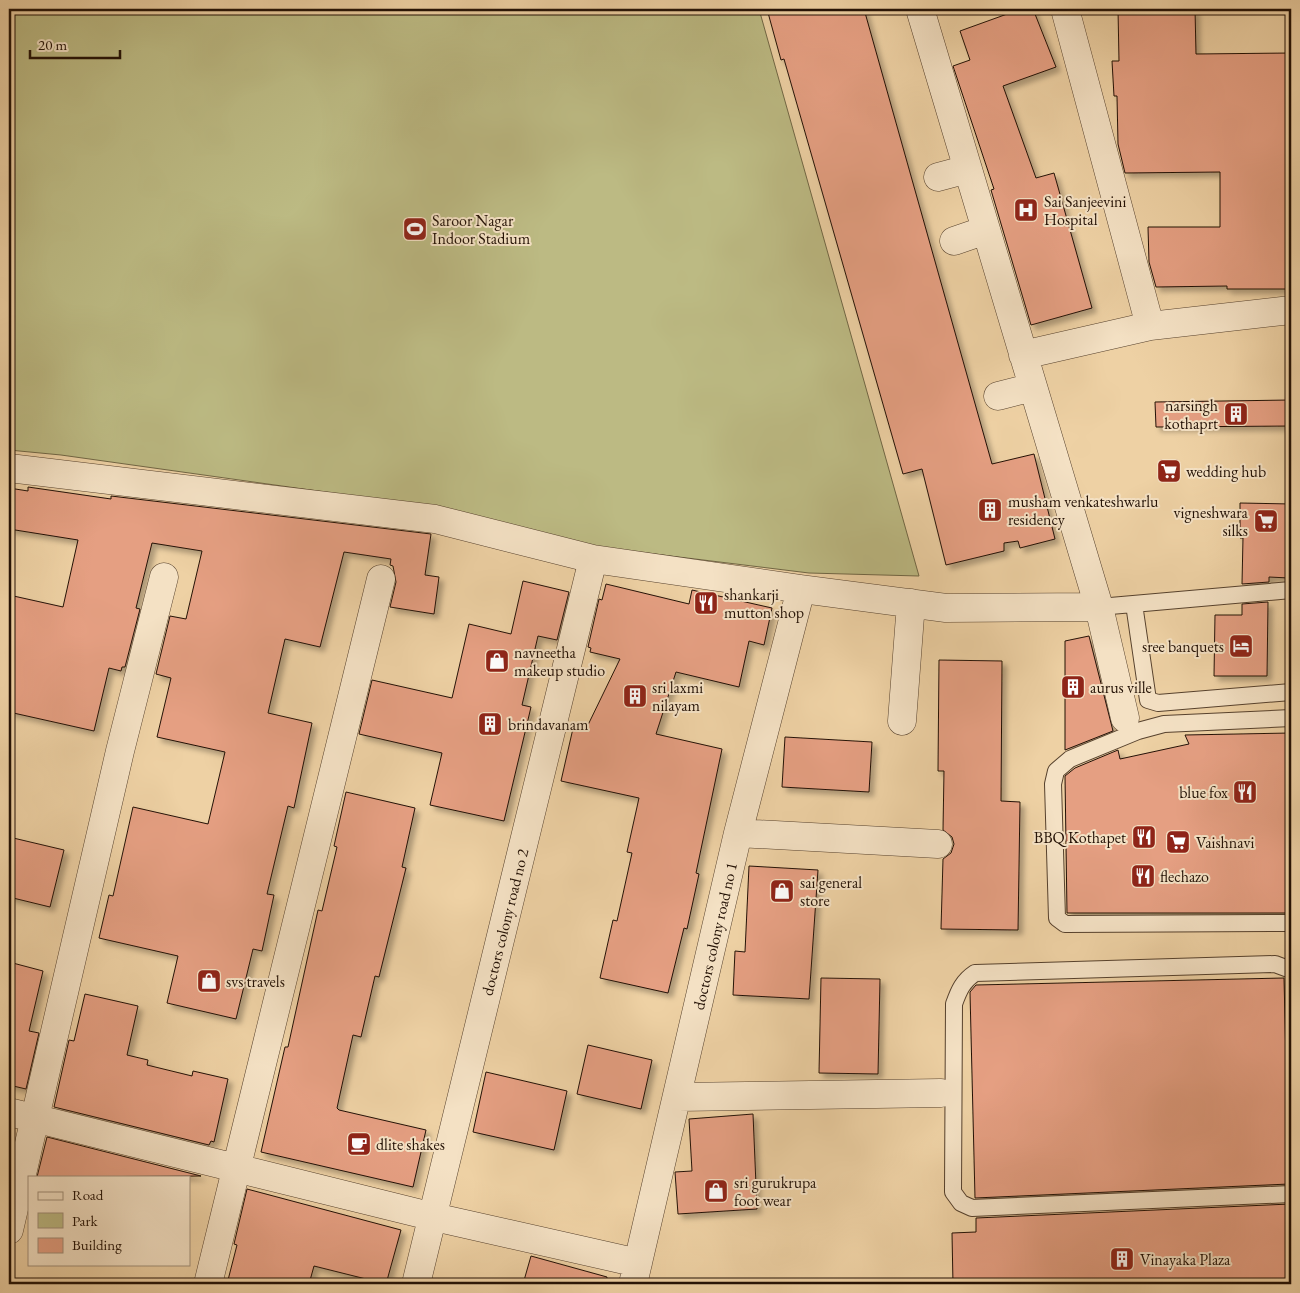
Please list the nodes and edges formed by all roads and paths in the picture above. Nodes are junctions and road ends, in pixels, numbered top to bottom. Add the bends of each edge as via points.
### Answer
1 (920, 9) edge
2 (1065, 9) edge
3 (968, 169) junction
4 (938, 177) dead end
5 (986, 230) junction
6 (954, 241) dead end
7 (1291, 310) edge
8 (1150, 326) junction
9 (1028, 371) junction
10 (996, 387) dead end
11 (9, 468) edge
12 (593, 558) junction
13 (164, 577) dead end
14 (381, 579) dead end
15 (800, 589) junction
16 (1291, 590) edge
17 (912, 603) junction
18 (1134, 604) junction
19 (1099, 607) junction
20 (1291, 692) edge
21 (1291, 718) edge
22 (902, 721) dead end
23 (1127, 726) junction
24 (738, 833) junction
25 (938, 844) dead end
26 (1291, 923) edge
27 (1291, 970) edge
28 (941, 1093) dead end
29 (678, 1096) junction
30 (21, 1116) edge
31 (236, 1168) junction
32 (1291, 1194) edge
33 (434, 1217) junction
34 (9, 1230) edge
35 (636, 1274) edge
36 (208, 1284) edge
37 (416, 1284) edge

1 - 3 street
2 - 8 street
3 - 4 street
3 - 5 street
5 - 6 street
5 - 9 street
7 - 8 street
8 - 9 street
9 - 10 street
9 - 19 street
11 - 12 street via 435,519
12 - 15 street
12 - 33 street, doctors colony road no 2
13 - 30 street
14 - 31 street
15 - 17 street
15 - 24 street, doctors colony road no 1
16 - 18 lane
17 - 19 street via 946,608
17 - 22 street
18 - 19 lane
18 - 20 lane via 1148,700 1158,703
19 - 23 street
21 - 23 lane
23 - 26 lane via 1070,759 1056,771 1053,784 1057,918 1072,925
24 - 25 street
24 - 29 street, doctors colony road no 1
27 - 32 lane via 1275,964 975,973 967,978 954,1004 953,1192 960,1204 972,1208
28 - 29 street
29 - 35 street, doctors colony road no 1
30 - 31 street
30 - 34 street
31 - 33 street
31 - 36 street
33 - 35 street
33 - 37 street, doctors colony road no 2

